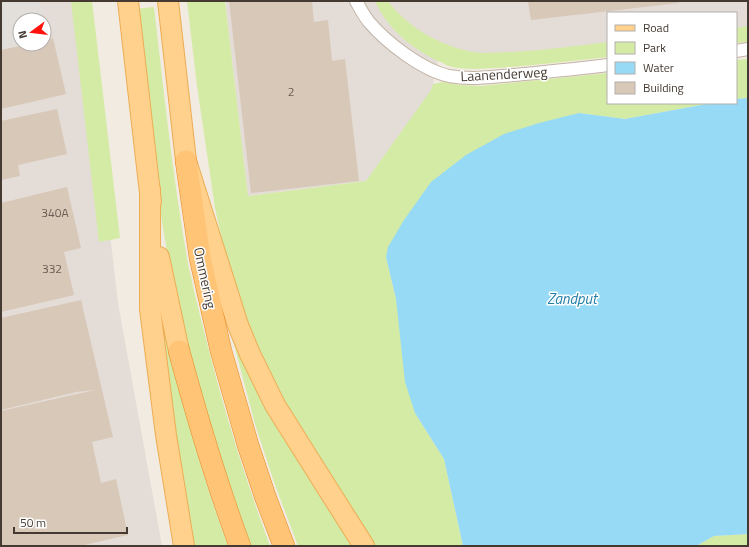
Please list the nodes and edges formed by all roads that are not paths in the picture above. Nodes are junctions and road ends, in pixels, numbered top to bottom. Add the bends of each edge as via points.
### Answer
1 (128, 1) edge
2 (168, 1) edge
3 (356, 1) edge
4 (748, 49) edge
5 (737, 51) edge
6 (607, 65) edge
7 (186, 161) junction
8 (150, 189) junction
9 (179, 351) joint
10 (184, 546) edge
11 (240, 546) edge
12 (284, 546) edge
13 (364, 546) edge

1 - 8 main road
2 - 7 main road, Ommering
3 - 6 street, Laanenderweg via 383,36 397,48 438,73 479,78
4 - 5 street
7 - 12 highway, Ommering via 200,258 221,350 248,445
7 - 13 main road via 250,354 275,405
8 - 9 main road via 160,263
8 - 10 main road via 150,309 166,435
9 - 11 highway via 196,416

